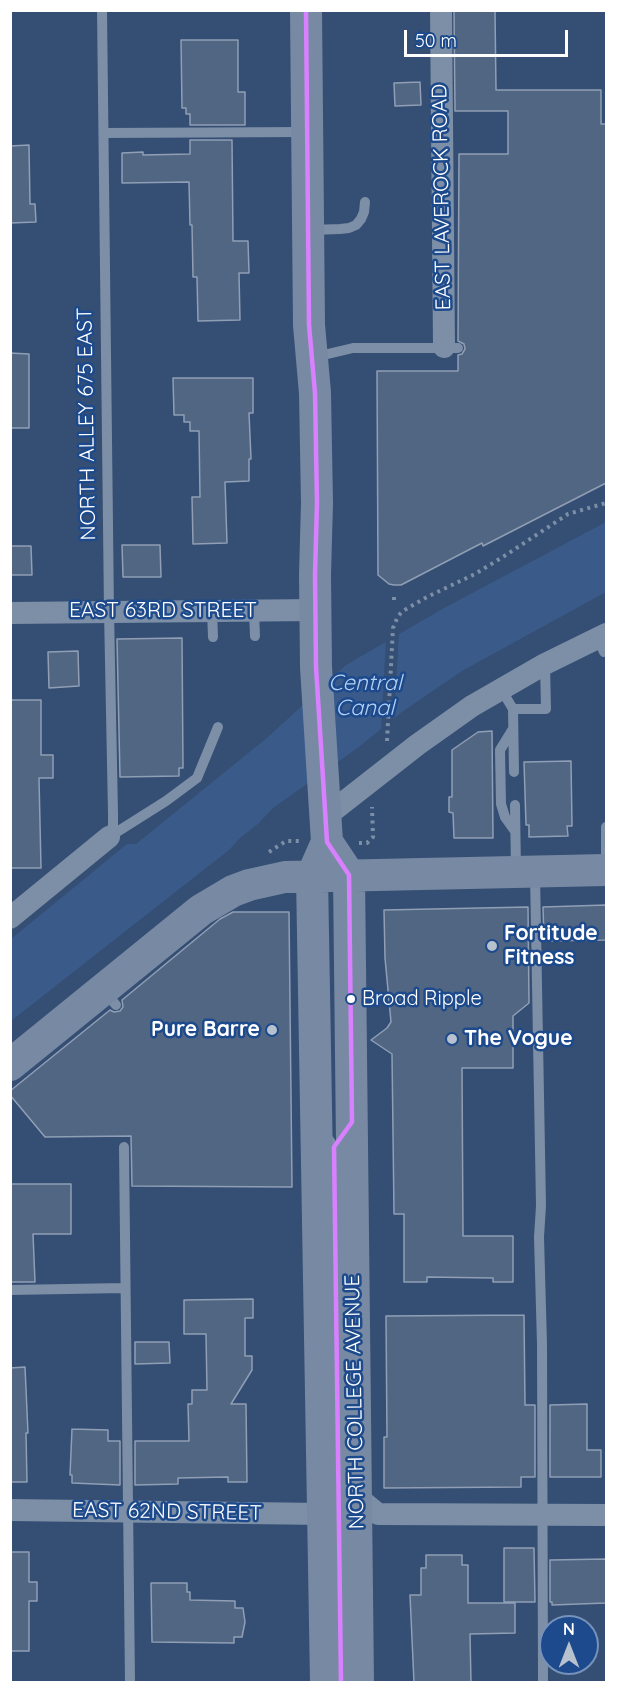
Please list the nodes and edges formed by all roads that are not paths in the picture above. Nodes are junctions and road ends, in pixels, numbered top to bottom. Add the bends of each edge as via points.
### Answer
1 (102, 10) edge
2 (306, 10) edge
3 (441, 10) edge
4 (307, 132) junction
5 (104, 133) junction
6 (364, 202) dead end
7 (308, 230) junction
8 (451, 348) joint
9 (311, 358) junction
10 (315, 610) junction
11 (109, 611) junction
12 (212, 611) junction
13 (254, 611) junction
14 (10, 613) edge
15 (255, 636) dead end
16 (213, 637) dead end
17 (603, 641) edge
18 (545, 664) junction
19 (501, 688) junction
20 (513, 709) junction
21 (218, 727) dead end
22 (513, 729) junction
23 (514, 772) dead end
24 (515, 805) dead end
25 (325, 819) junction
26 (606, 827) edge
27 (515, 831) junction
28 (109, 837) junction
29 (606, 870) edge
30 (525, 871) junction
31 (349, 875) junction
32 (312, 876) junction
33 (10, 918) edge
34 (10, 1065) edge
35 (352, 1122) junction
36 (325, 1134) junction
37 (124, 1147) dead end
38 (124, 1288) junction
39 (10, 1290) edge
40 (10, 1510) edge
41 (127, 1511) junction
42 (324, 1514) junction
43 (363, 1514) junction
44 (542, 1515) junction
45 (606, 1515) edge
46 (130, 1683) edge
47 (326, 1683) edge
48 (341, 1683) edge
49 (358, 1683) edge
50 (543, 1683) edge

1 - 5 lane, NORTH ALLEY 675 EAST
2 - 4 main road, NORTH COLLEGE AVENUE
3 - 8 street, EAST LAVEROCK ROAD
4 - 5 lane
4 - 7 main road, NORTH COLLEGE AVENUE
5 - 11 lane, NORTH ALLEY 675 EAST
6 - 7 lane via 362,219 356,225
7 - 9 main road, NORTH COLLEGE AVENUE
8 - 9 lane via 353,348
9 - 10 main road, NORTH COLLEGE AVENUE via 317,503
10 - 13 street, EAST 63RD STREET
10 - 25 main road, NORTH COLLEGE AVENUE
11 - 12 street, EAST 63RD STREET
11 - 14 street, EAST 63RD STREET
11 - 28 lane, NORTH ALLEY 675 EAST via 113,814
12 - 13 street, EAST 63RD STREET
12 - 16 lane
13 - 15 lane
17 - 18 street
18 - 19 street
18 - 20 lane via 546,709
19 - 20 lane
19 - 25 street via 417,745
20 - 22 lane
21 - 28 lane via 197,778
22 - 23 lane
22 - 27 lane via 500,750 501,804
24 - 27 lane
25 - 31 main road
25 - 32 main road, NORTH COLLEGE AVENUE
26 - 29 lane
27 - 30 lane
28 - 33 street
29 - 30 main road
30 - 31 main road
30 - 44 lane via 541,1206
31 - 32 main road
31 - 35 main road, NORTH COLLEGE AVENUE
32 - 34 main road via 263,881 225,895 201,910 109,997
32 - 36 main road, NORTH COLLEGE AVENUE
35 - 36 lane
35 - 43 main road, NORTH COLLEGE AVENUE
36 - 42 main road, NORTH COLLEGE AVENUE
36 - 48 lane, NORTH COLLEGE AVENUE
37 - 38 lane
38 - 39 lane
38 - 41 lane
40 - 41 street, EAST 62ND STREET
41 - 42 street, EAST 62ND STREET
41 - 46 lane
42 - 47 main road, NORTH COLLEGE AVENUE
43 - 44 street
43 - 49 main road, NORTH COLLEGE AVENUE
44 - 45 street
44 - 50 lane

